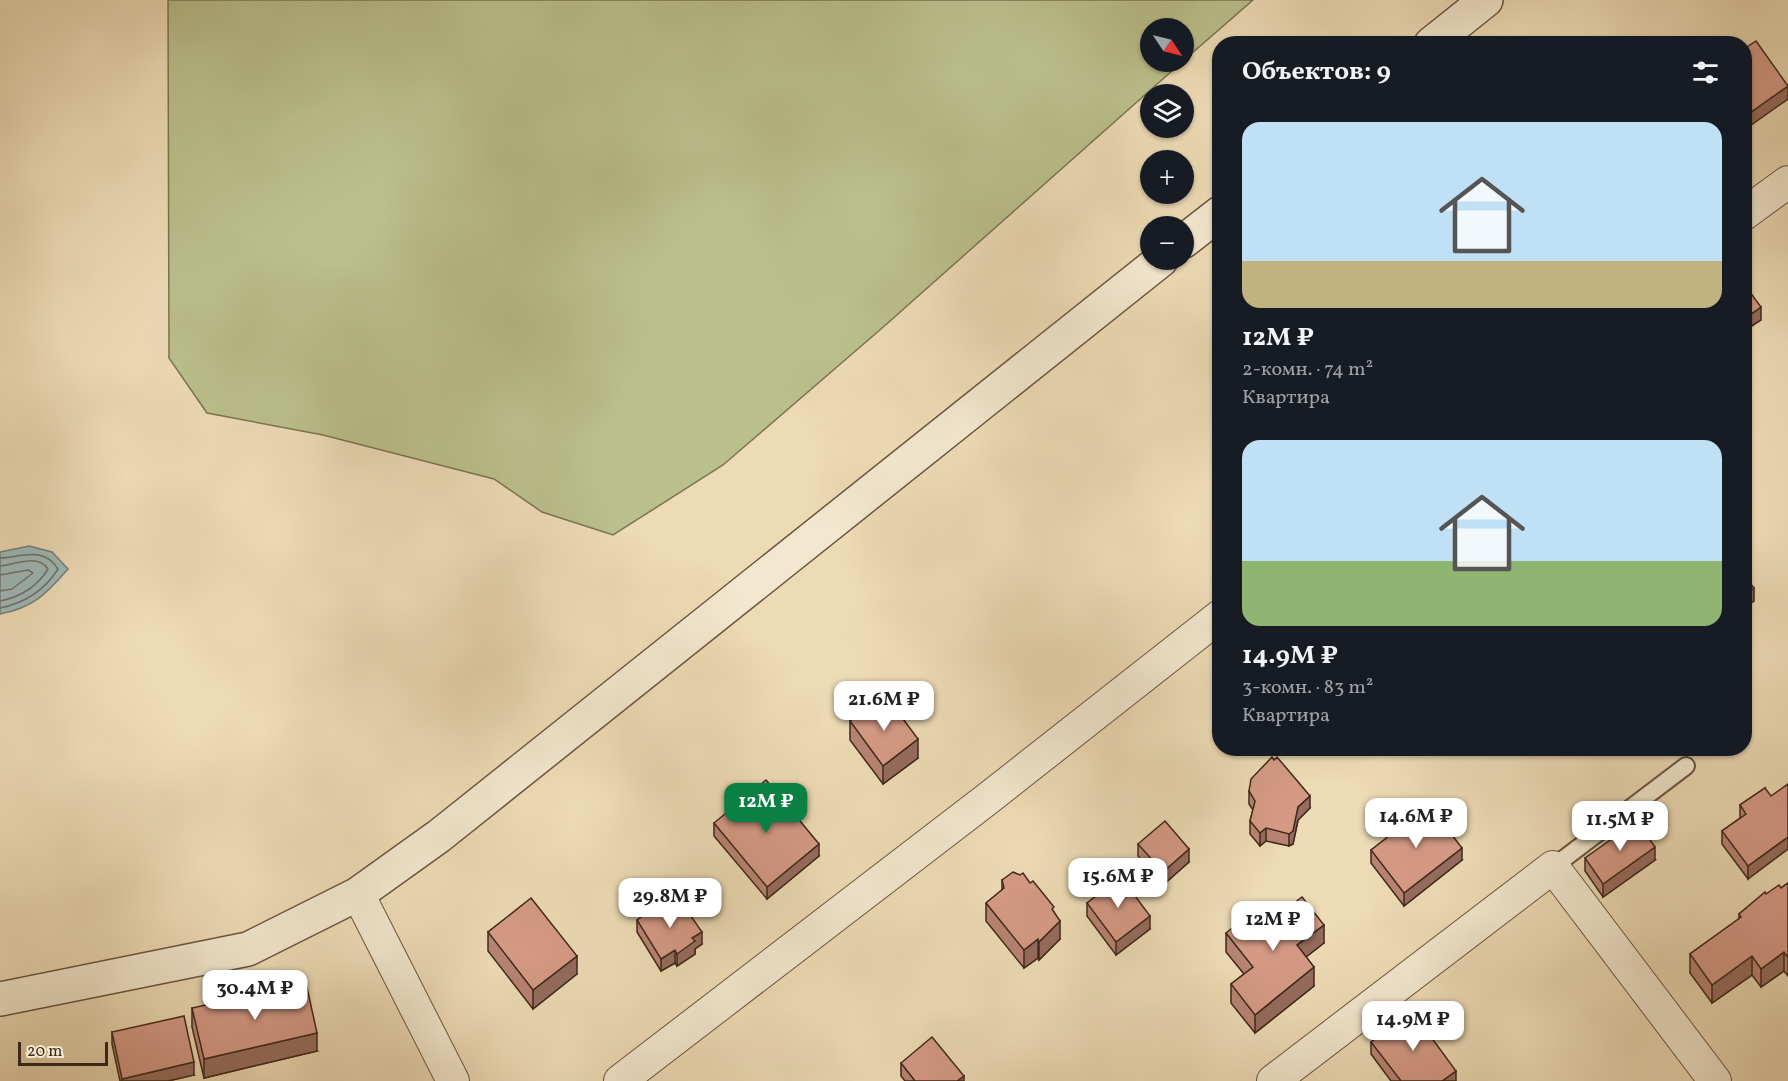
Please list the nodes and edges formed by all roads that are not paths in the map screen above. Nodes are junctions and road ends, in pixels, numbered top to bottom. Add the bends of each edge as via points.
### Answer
1 (1486, 0) edge
2 (1441, 36) edge
3 (1788, 183) edge
4 (1752, 208) edge
5 (1212, 219) edge
6 (1194, 233) edge
7 (1148, 270) edge
8 (1212, 622) edge
9 (1686, 766) dead end
10 (1553, 867) junction
11 (358, 894) junction
12 (0, 999) edge
13 (453, 1081) edge
14 (620, 1081) edge
15 (1273, 1081) edge
16 (1715, 1081) edge

1 - 2 street
3 - 4 street
5 - 6 street
7 - 11 street via 439,836
8 - 14 street
9 - 10 lane
10 - 15 street
10 - 16 street
11 - 12 street via 248,949
11 - 13 street

